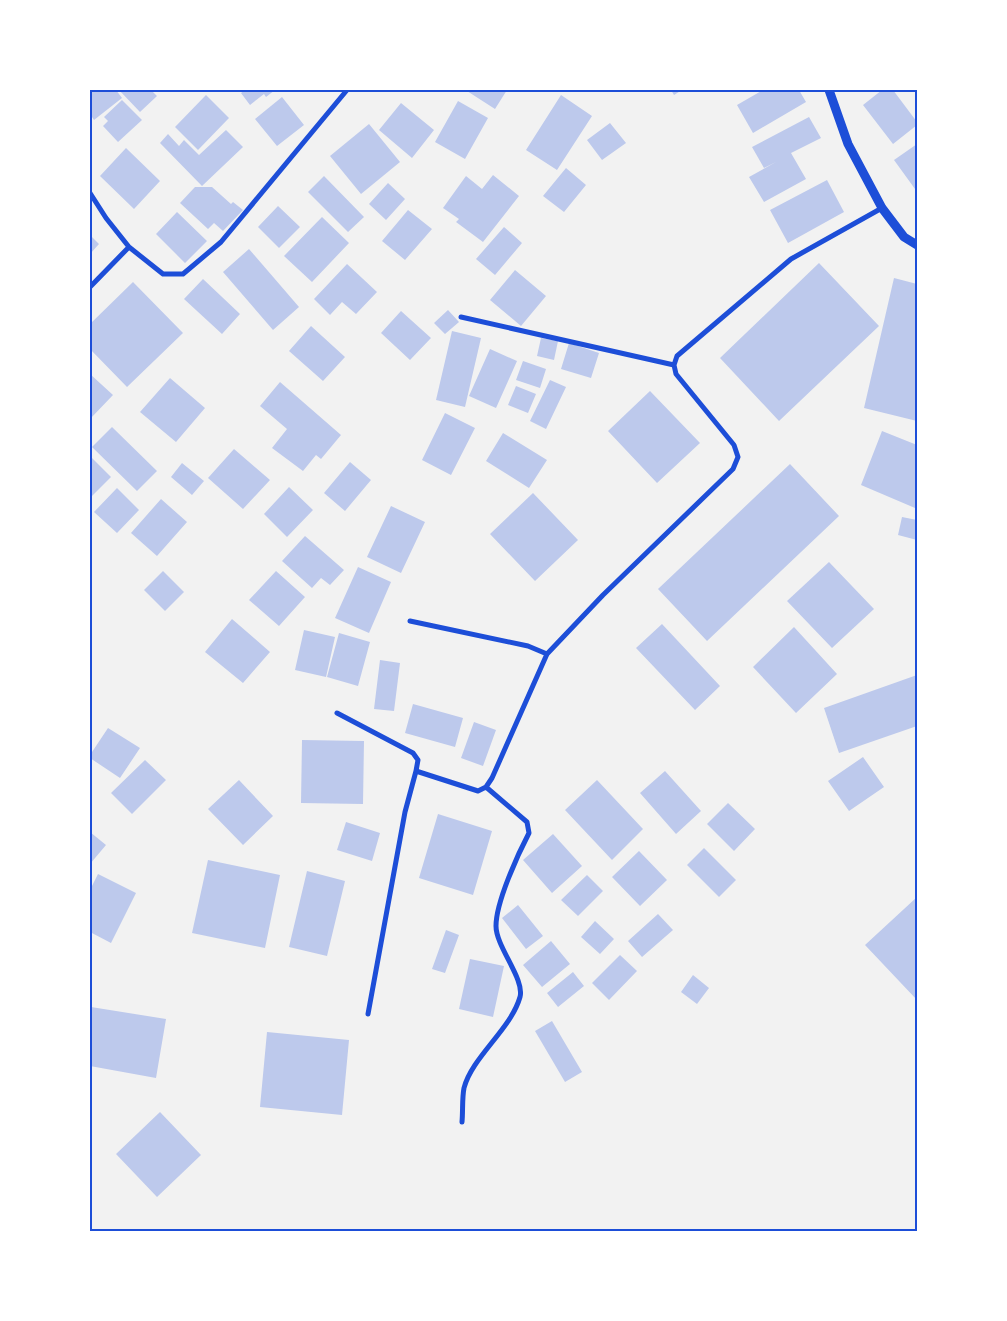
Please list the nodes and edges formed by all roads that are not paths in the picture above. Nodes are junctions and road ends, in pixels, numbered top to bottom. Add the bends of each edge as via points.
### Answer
1 (347, 90) edge
2 (830, 90) edge
3 (90, 193) edge
4 (882, 208) junction
5 (917, 245) edge
6 (129, 247) junction
7 (90, 287) edge
8 (462, 317) dead end
9 (674, 366) junction
10 (410, 622) dead end
11 (546, 654) junction
12 (337, 713) dead end
13 (416, 771) junction
14 (486, 787) junction
15 (368, 1014) dead end
16 (462, 1122) dead end

1 - 6 street via 221,242 183,274 162,274
2 - 4 street via 848,144
3 - 6 street
4 - 5 street via 904,237
4 - 9 street via 791,259 677,356
6 - 7 street
8 - 9 street
9 - 11 street via 676,374 734,445 738,457 733,469
10 - 11 street via 528,646
11 - 14 street
12 - 13 street via 413,753 418,760
13 - 14 street via 478,791
13 - 15 street via 405,812
14 - 16 street via 527,822 529,833 502,898 496,927 521,988 520,998 509,1018 464,1088

